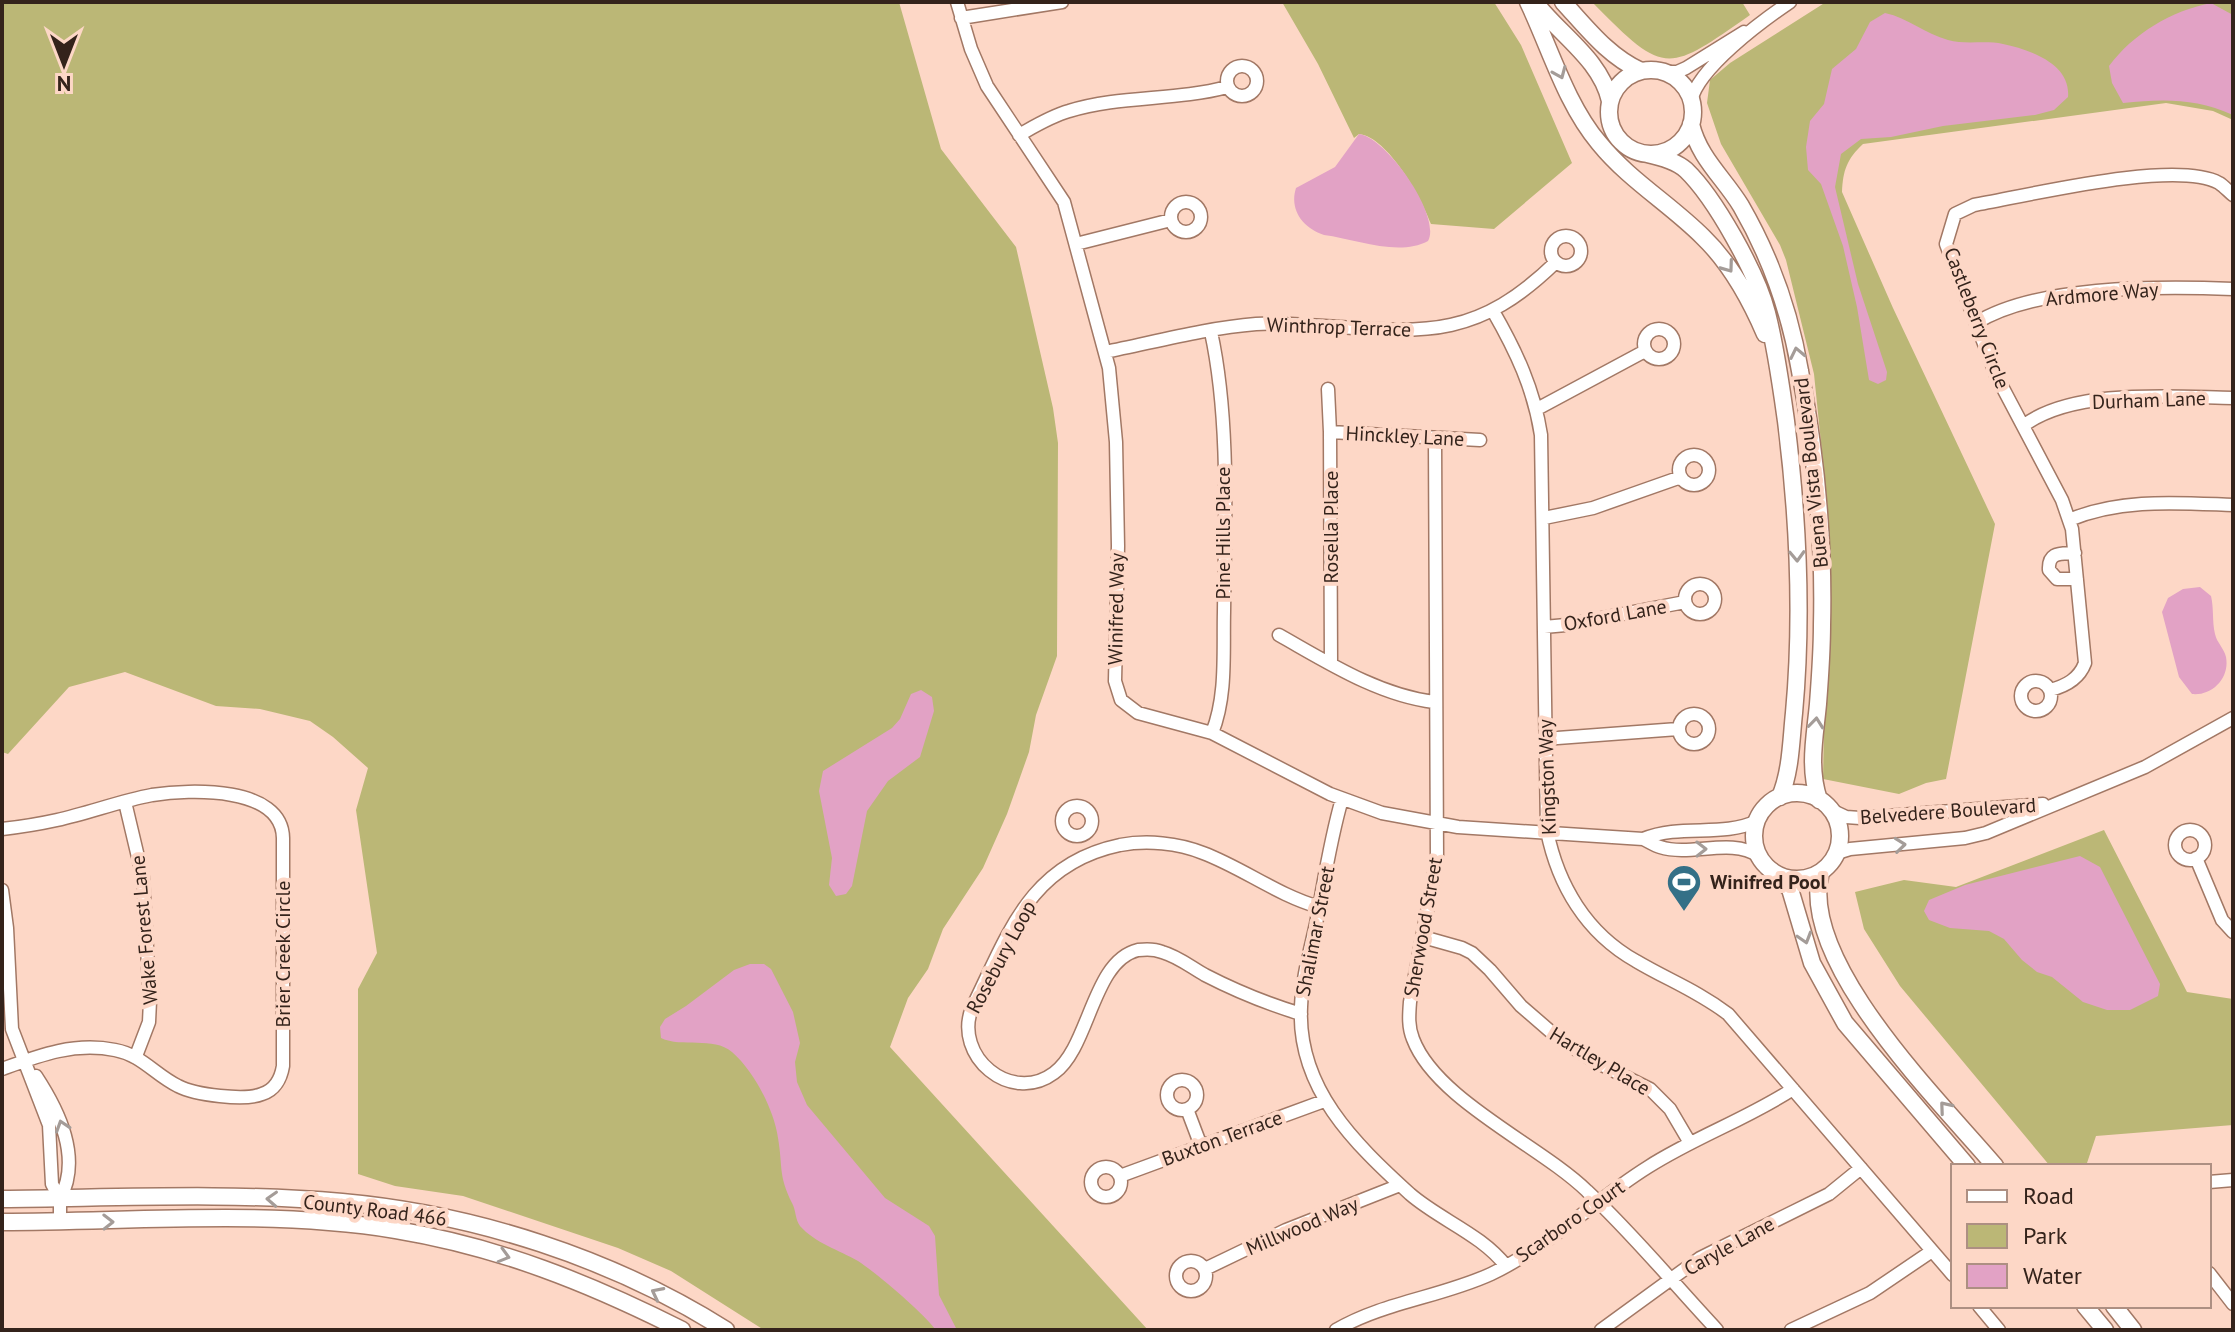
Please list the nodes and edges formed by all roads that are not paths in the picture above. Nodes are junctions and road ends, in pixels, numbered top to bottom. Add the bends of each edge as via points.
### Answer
1 (957, 2) edge
2 (1062, 2) edge
3 (1531, 2) edge
4 (1563, 2) edge
5 (1790, 2) edge
6 (961, 18) junction
7 (1754, 27) junction
8 (1641, 71) junction
9 (1664, 72) junction
10 (1227, 87) dead end
11 (1610, 101) junction
12 (1691, 101) junction
13 (1691, 124) junction
14 (1019, 135) junction
15 (1647, 154) junction
16 (2233, 195) edge
17 (1171, 220) dead end
18 (1076, 244) junction
19 (1556, 262) dead end
20 (2233, 289) edge
21 (1493, 311) junction
22 (1976, 323) junction
23 (1211, 332) junction
24 (1645, 351) dead end
25 (1105, 352) junction
26 (1778, 367) junction
27 (1328, 389) dead end
28 (2233, 398) edge
29 (1537, 409) junction
30 (2023, 426) junction
31 (1330, 432) junction
32 (1435, 439) junction
33 (1480, 440) dead end
34 (1681, 477) dead end
35 (2233, 505) edge
36 (1544, 518) junction
37 (2069, 520) junction
38 (2075, 553) junction
39 (2077, 579) junction
40 (1685, 602) dead end
41 (1544, 627) junction
42 (1279, 635) dead end
43 (1331, 664) junction
44 (2050, 690) dead end
45 (1434, 702) junction
46 (2233, 718) edge
47 (1678, 729) dead end
48 (1212, 733) junction
49 (1544, 739) junction
50 (1780, 797) junction
51 (1342, 799) junction
52 (2066, 801) junction
53 (125, 802) junction
54 (1825, 805) junction
55 (1757, 821) junction
56 (1437, 824) junction
57 (2, 829) edge
58 (1547, 831) junction
59 (1082, 835) dead end
60 (1643, 839) junction
61 (1089, 852) junction
62 (1837, 853) junction
63 (1759, 856) junction
64 (2196, 858) dead end
65 (1771, 870) junction
66 (1821, 872) junction
67 (2, 890) edge
68 (1319, 907) junction
69 (2233, 932) edge
70 (1423, 937) junction
71 (1301, 1014) junction
72 (136, 1056) junction
73 (26, 1060) junction
74 (2, 1069) edge
75 (1793, 1089) junction
76 (1324, 1101) junction
77 (1187, 1109) dead end
78 (1690, 1143) junction
79 (1201, 1146) junction
80 (1965, 1164) edge
81 (1993, 1164) edge
82 (1861, 1168) junction
83 (1120, 1176) dead end
84 (2233, 1180) edge
85 (2211, 1182) edge
86 (1400, 1185) junction
87 (2, 1199) edge
88 (60, 1199) junction
89 (1598, 1201) junction
90 (2, 1222) edge
91 (60, 1222) junction
92 (490, 1230) junction
93 (460, 1243) junction
94 (1932, 1251) junction
95 (1506, 1266) junction
96 (1205, 1269) dead end
97 (1951, 1273) edge
98 (1671, 1280) junction
99 (2227, 1286) edge
100 (2233, 1304) edge
101 (1981, 1308) edge
102 (2087, 1308) edge
103 (2116, 1308) edge
104 (682, 1330) edge
105 (726, 1330) edge
106 (1336, 1330) edge
107 (1601, 1330) edge
108 (1717, 1330) edge
109 (1791, 1330) edge
110 (1999, 1330) edge
111 (2105, 1330) edge
112 (2133, 1330) edge

1 - 6 street, Winifred Way
2 - 6 street
3 - 11 main road via 1596,67
3 -> 26 main road via 1572,101 1598,142 1731,269
4 - 8 main road via 1599,42
5 - 7 street
6 - 14 street, Winifred Way via 987,86
7 - 9 street via 1686,68
7 - 12 street via 1699,81
8 - 9 main road
8 - 11 main road via 1627,77
9 - 12 main road via 1686,88
10 - 14 street via 1187,97 1091,105
11 - 15 main road via 1612,130 1621,142
12 - 13 main road
13 - 15 main road via 1669,150
54 -> 13 main road, Buena Vista Boulevard via 1812,767 1821,555 1800,370 1772,268 1736,199 1696,144
14 - 18 street, Winifred Way via 1064,202
15 - 26 main road, Buena Vista Boulevard via 1684,168 1708,197 1767,310
16 - 22 street, Castleberry Circle via 2199,177 2160,174 1964,208 1951,220 1946,244
17 - 18 street
18 - 25 street, Winifred Way
19 - 21 street, Winthrop Terrace
20 - 22 street, Ardmore Way via 2062,295 2013,306
21 - 23 street, Winthrop Terrace via 1429,330 1271,323
21 - 29 street, Kingston Way via 1517,353
22 - 30 street, Castleberry Circle
23 - 25 street, Winthrop Terrace
23 - 48 street, Pine Hills Place via 1220,390 1225,558 1222,688
24 - 29 street
25 - 48 street, Winifred Way via 1116,442 1116,691 1138,713
26 -> 50 main road, Buena Vista Boulevard via 1795,492 1798,586 1796,687 1789,765
27 - 31 street, Rosella Place
28 - 30 street, Durham Lane via 2099,399 2051,409
29 - 36 street, Kingston Way
30 - 37 street, Castleberry Circle
31 - 32 street, Hinckley Lane
31 - 43 street, Rosella Place
32 - 33 street, Hinckley Lane
32 - 45 street, Sherwood Street
34 - 36 street via 1593,508
35 - 37 street via 2140,503
36 - 41 street, Kingston Way
37 - 38 street, Castleberry Circle
38 - 39 street, Castleberry Circle
38 - 39 street via 2054,555 2048,564 2057,579
39 - 44 street, Castleberry Circle via 2085,663 2076,678
40 - 41 street, Oxford Lane
41 - 49 street, Kingston Way
42 - 43 street
43 - 45 street via 1396,694
45 - 56 street, Sherwood Street
46 - 52 street, Belvedere Boulevard via 2145,767
47 - 49 street
48 - 51 street, Winifred Way
49 - 58 street, Kingston Way
50 - 54 main road via 1806,795
50 - 55 main road, Buena Vista Boulevard
51 - 56 street, Winifred Way
51 - 68 street, Shalimar Street
52 - 54 street, Belvedere Boulevard via 1860,818
62 -> 52 street, Belvedere Boulevard via 1965,838
53 - 57 street, Brier Creek Circle
53 - 72 street, Wake Forest Lane via 143,878 150,1001 149,1022
53 - 72 street, Brier Creek Circle via 175,793 230,795 263,804 283,826 281,1077 263,1094 200,1094 174,1085
54 - 62 main road, Buena Vista Boulevard via 1840,831
55 - 60 street via 1738,829 1663,831
55 - 63 main road
56 - 58 street, Winifred Way
56 - 70 street, Sherwood Street via 1436,870
58 - 60 street, Winifred Way
58 - 75 street, Kingston Way via 1566,890 1601,935 1728,1014
59 - 61 street
60 -> 63 street via 1676,850 1740,848
61 - 68 street, Rosebury Loop via 1142,843 1184,846
61 - 71 street, Rosebury Loop via 1058,871 1015,922 967,1026 982,1065 1004,1079 1025,1083 1056,1072 1114,966 1137,951 1166,953 1250,996
62 - 66 main road
63 - 65 main road
64 - 69 street via 2222,920
65 - 66 main road via 1796,879
65 -> 80 main road via 1790,889 1812,963 1845,1023
81 -> 66 main road via 1877,1027 1845,981 1817,904
67 - 73 street via 12,1029
68 - 71 street, Shalimar Street
70 - 78 street, Hartley Place via 1472,953 1558,1038 1650,1089 1670,1109
70 - 89 street, Sherwood Street via 1409,1016 1418,1051 1463,1099 1555,1163
71 - 76 street, Shalimar Street via 1307,1061
72 - 73 street, Brier Creek Circle via 85,1047
73 - 74 street, Brier Creek Circle
73 - 88 street via 64,1125 68,1184
75 - 78 street, Scarboro Court
75 - 82 street, Kingston Way
76 - 79 street, Buxton Terrace
76 - 86 street, Shalimar Street
77 - 79 street
78 - 89 street, Scarboro Court
79 - 83 street, Buxton Terrace
82 - 94 street, Kingston Way
82 - 98 street, Caryle Lane via 1829,1194 1724,1245
84 - 85 street
86 - 95 street, Shalimar Street via 1491,1249
86 - 96 street, Millwood Way
87 - 88 main road, County Road 466
88 - 91 street
92 -> 88 main road, County Road 466 via 342,1202
89 - 95 street, Scarboro Court
89 - 98 street, Sherwood Street
90 - 91 main road, County Road 466
91 -> 93 main road, County Road 466 via 256,1219 395,1230
92 - 93 main road via 473,1230
105 -> 92 main road, County Road 466 via 571,1255
93 -> 104 main road, County Road 466 via 551,1270
94 - 97 street, Kingston Way
94 - 109 street via 1870,1293
95 - 106 street, Scarboro Court
98 - 107 street, Caryle Lane
98 - 108 street, Sherwood Street
99 - 100 street
101 - 110 street
102 - 111 main road
103 - 112 main road

